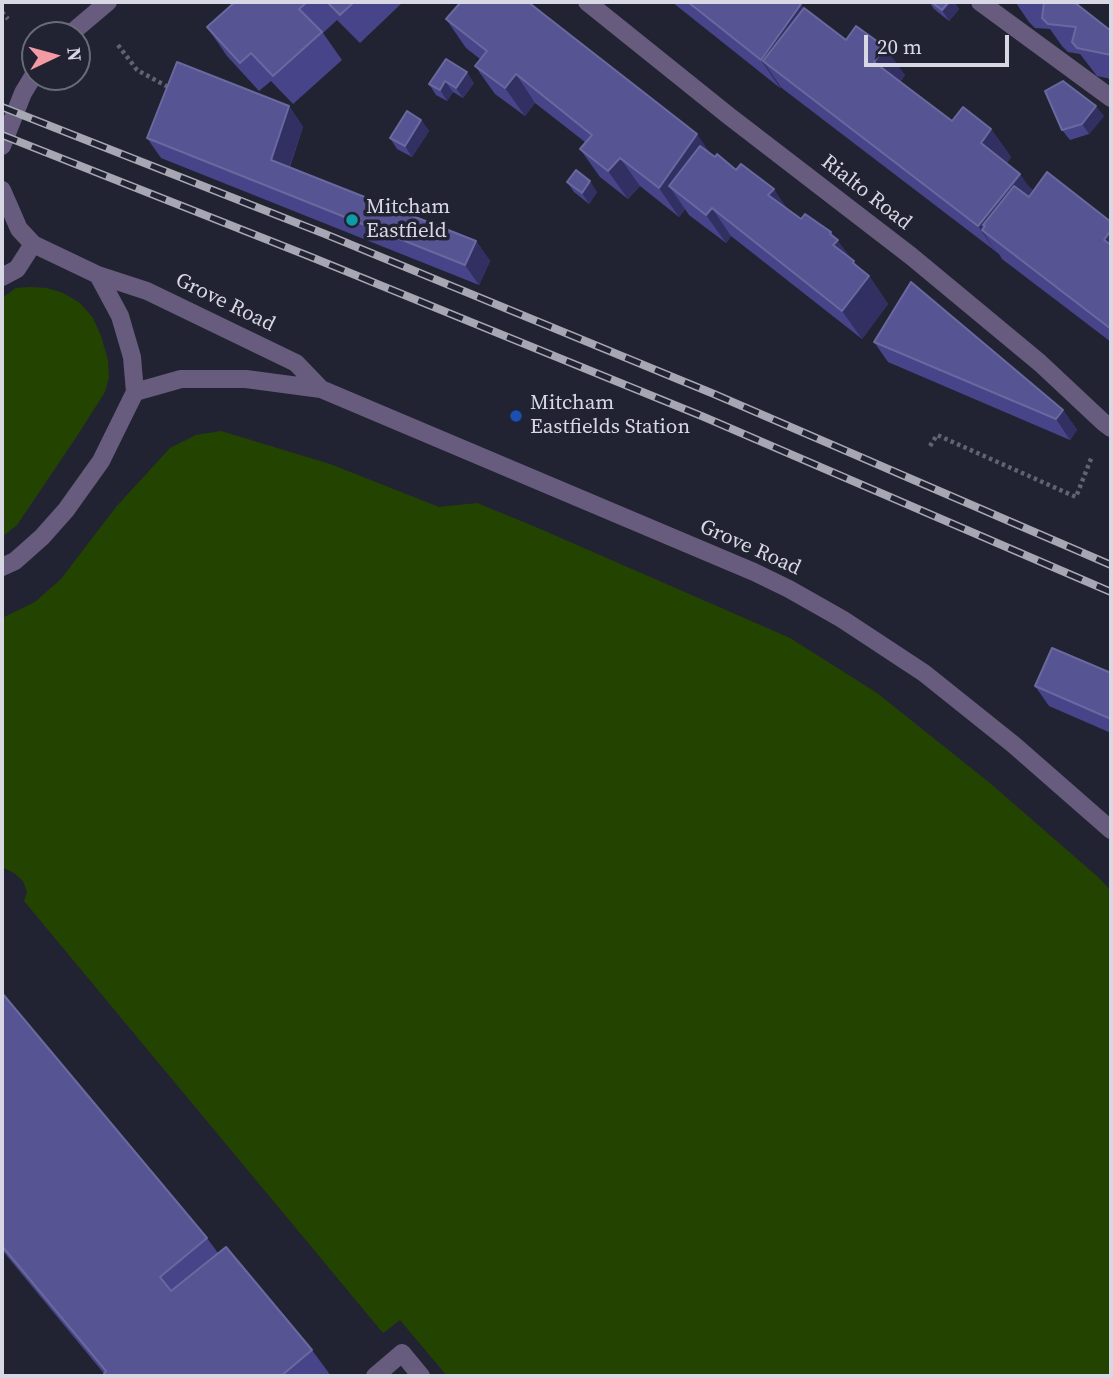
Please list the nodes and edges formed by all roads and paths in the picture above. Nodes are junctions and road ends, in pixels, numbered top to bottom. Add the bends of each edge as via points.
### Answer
1 (108, 2) edge
2 (587, 2) edge
3 (981, 2) edge
4 (2, 12) edge
5 (2, 20) edge
6 (86, 21) edge
7 (118, 45) dead end
8 (173, 89) edge
9 (24, 91) edge
10 (1111, 98) edge
11 (2, 146) edge
12 (2, 190) edge
13 (33, 244) junction
14 (99, 275) junction
15 (2, 277) edge
16 (321, 389) junction
17 (135, 392) junction
18 (1107, 425) edge
19 (930, 446) dead end
20 (2, 567) edge
21 (1111, 830) edge
22 (375, 1376) edge
23 (421, 1376) edge

1 - 6 street
2 - 18 street, Rialto Road via 911,256
3 - 10 street
4 - 5 path via 8,19
7 - 8 path via 137,70
9 - 11 street
12 - 13 street via 19,229
13 - 14 street, Grove Road
13 - 15 street via 17,269
14 - 16 street, Grove Road via 147,291 296,363
14 - 17 street via 120,316 132,357
16 - 17 street, Grove Road via 246,379 181,379
16 - 21 street, Grove Road via 789,589 914,666 1014,744
17 - 20 street via 101,461 66,510 42,537
18 - 19 path via 1076,497 936,435
22 - 23 street via 402,1353

